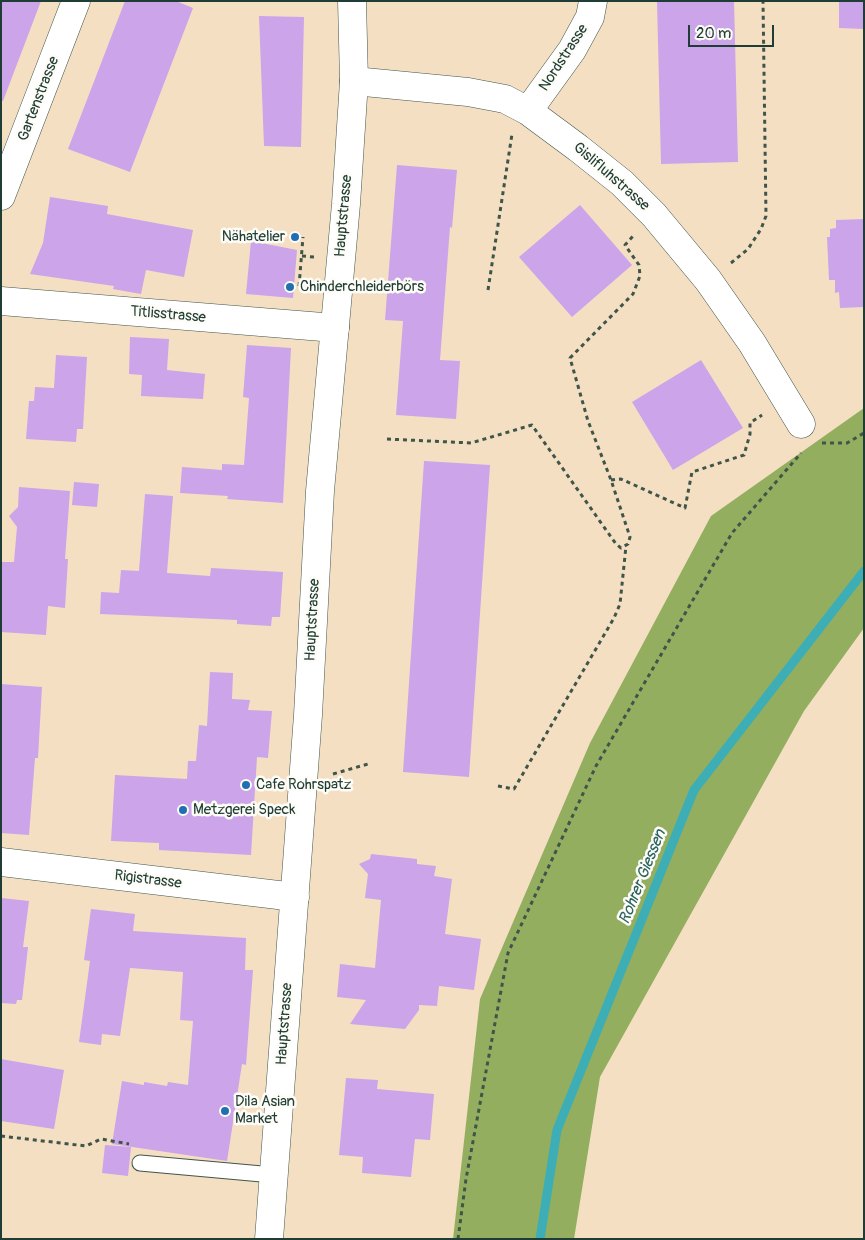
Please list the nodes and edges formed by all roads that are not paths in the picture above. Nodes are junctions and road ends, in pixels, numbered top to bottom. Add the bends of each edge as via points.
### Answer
1 (76, 1) edge
2 (352, 1) edge
3 (593, 1) edge
4 (354, 81) junction
5 (528, 111) junction
6 (1, 196) edge
7 (1, 302) edge
8 (335, 328) junction
9 (810, 433) road end
10 (1, 862) edge
11 (295, 896) junction
12 (140, 1163) road end
13 (273, 1175) junction
14 (269, 1239) edge

1 - 6 street, Gartenstrasse
2 - 4 street, Hauptstrasse
3 - 5 street, Nordstrasse via 590,17 572,50
4 - 5 street, Gislifluhstrasse via 468,92 505,100
4 - 8 street, Hauptstrasse
5 - 9 street, Gislifluhstrasse via 622,183 654,215 708,280
7 - 8 street, Titlisstrasse
8 - 11 street, Hauptstrasse via 320,491
10 - 11 street, Rigistrasse
11 - 13 street, Hauptstrasse
12 - 13 lane
13 - 14 street, Hauptstrasse

